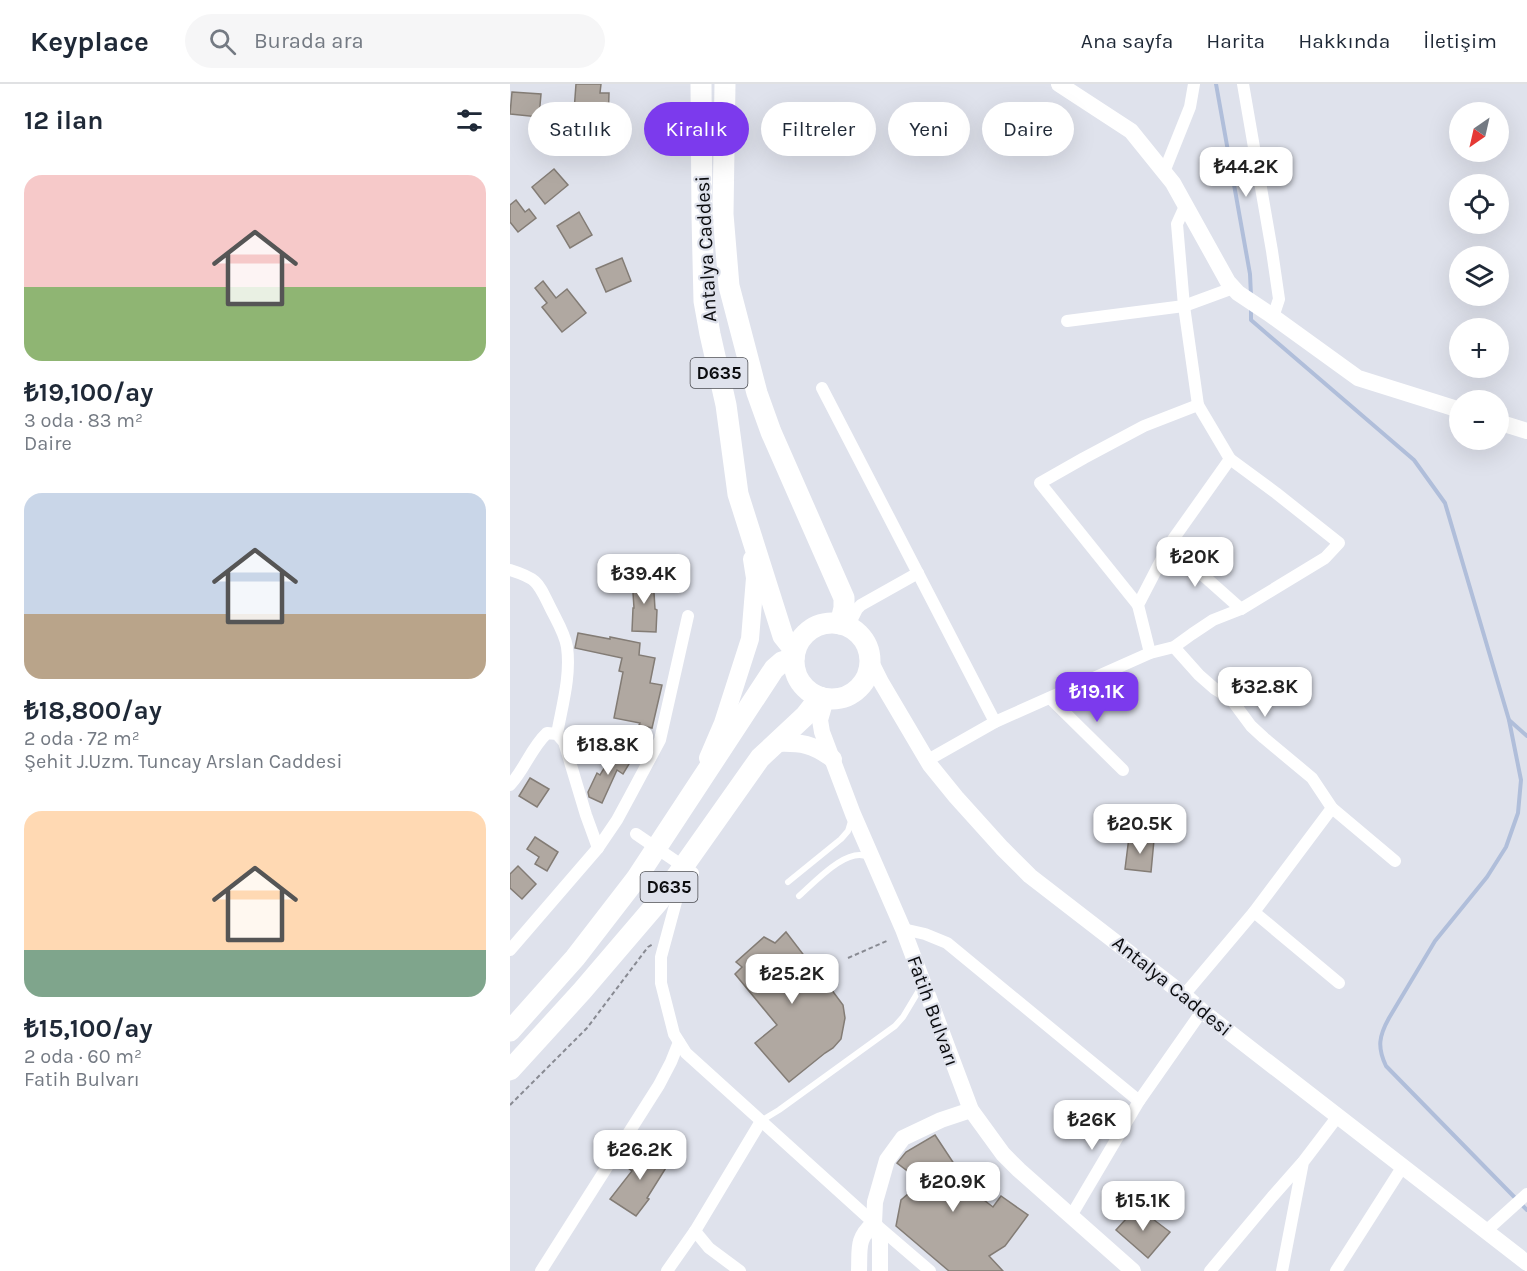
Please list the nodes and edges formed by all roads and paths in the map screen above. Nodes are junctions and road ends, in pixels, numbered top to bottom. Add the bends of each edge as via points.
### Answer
1 (701, 84) edge
2 (725, 84) edge
3 (1059, 84) edge
4 (1194, 84) edge
5 (1243, 84) edge
6 (1164, 172) junction
7 (1186, 204) junction
8 (1235, 291) junction
9 (1184, 306) junction
10 (1271, 315) junction
11 (1067, 321) dead end
12 (822, 388) dead end
13 (1198, 405) junction
14 (1449, 407) edge
15 (1509, 425) edge
16 (1527, 431) edge
17 (1230, 459) junction
18 (738, 496) junction
19 (1169, 545) junction
20 (510, 570) edge
21 (918, 573) junction
22 (1138, 605) junction
23 (1241, 609) junction
24 (688, 616) dead end
25 (844, 625) junction
26 (1174, 647) junction
27 (1150, 653) junction
28 (794, 654) junction
29 (870, 660) junction
30 (823, 698) junction
31 (1050, 698) junction
32 (995, 722) junction
33 (557, 734) junction
34 (777, 742) junction
35 (833, 759) junction
36 (928, 760) junction
37 (1123, 770) dead end
38 (510, 785) edge
39 (696, 788) junction
40 (1332, 808) junction
41 (853, 814) junction
42 (636, 834) dead end
43 (598, 848) junction
44 (873, 860) junction
45 (1395, 861) dead end
46 (691, 867) junction
47 (788, 882) dead end
48 (799, 896) dead end
49 (1254, 912) junction
50 (903, 929) junction
51 (665, 938) junction
52 (889, 940) dead end
53 (510, 950) edge
54 (848, 958) dead end
55 (1339, 983) dead end
56 (923, 984) junction
57 (1184, 995) junction
58 (1202, 1011) junction
59 (510, 1031) edge
60 (679, 1042) junction
61 (510, 1070) edge
62 (1139, 1101) junction
63 (510, 1105) edge
64 (971, 1110) junction
65 (1338, 1116) junction
66 (761, 1121) junction
67 (1303, 1162) junction
68 (1403, 1166) junction
69 (1527, 1194) edge
70 (1071, 1216) junction
71 (874, 1223) junction
72 (695, 1231) junction
73 (1486, 1231) junction
74 (1527, 1263) edge
75 (541, 1271) edge
76 (667, 1271) edge
77 (740, 1271) edge
78 (859, 1271) edge
79 (880, 1271) edge
80 (930, 1271) edge
81 (1133, 1271) edge
82 (1210, 1271) edge
83 (1282, 1271) edge
84 (1336, 1271) edge

1 - 18 highway, Antalya Caddesi / D635 via 704,301 726,405
2 - 25 highway, Antalya Caddesi / D635 via 723,214 729,286 771,432 844,598
3 - 6 main road via 1131,131
4 - 6 street via 1190,107
5 - 10 street via 1279,299
6 - 7 main road
7 - 8 main road
7 - 9 street via 1177,224
8 - 9 street
8 - 10 main road
9 - 11 street
9 - 13 street
10 - 14 main road via 1358,378
12 - 21 street
13 - 17 street
13 - 22 street via 1144,426 1040,483
15 - 16 main road
17 - 19 street
17 - 23 street via 1339,543 1325,558
18 - 28 highway, Antalya Caddesi / D635 via 783,636
18 - 39 main road via 756,578 750,639 723,723
19 - 22 street
19 - 23 street
20 - 33 street via 531,577 540,586 567,646 568,675
21 - 25 street via 861,605
21 - 32 street
22 - 27 street
23 - 26 street via 1213,620
24 - 43 street via 660,740
25 - 28 highway, D635 via 827,623 809,630
25 - 29 highway via 865,642
26 - 27 street
26 - 40 street via 1199,675 1231,699 1251,726 1312,778
27 - 31 street
28 - 30 highway, D635 via 800,682
28 - 39 highway, D635 via 774,669
29 - 30 highway via 869,672 860,688 844,698
29 - 36 main road, Antalya Caddesi
30 - 34 highway, D635
30 - 35 main road, Fatih Bulvarı via 820,720
31 - 32 street
31 - 37 street
32 - 36 street
33 - 38 street via 547,734 540,740
33 - 43 street via 564,742
34 - 35 main road via 806,744
34 - 46 highway, D635 via 760,758
35 - 41 main road, Fatih Bulvarı
36 - 57 main road, Antalya Caddesi via 956,797 1030,876
39 - 59 highway, D635 via 636,879 575,958
40 - 45 street
40 - 49 street
41 - 44 main road, Fatih Bulvarı
41 - 47 lane via 841,839
42 - 46 street
43 - 53 street
44 - 48 lane via 864,855 844,859
44 - 50 main road, Fatih Bulvarı
46 - 51 street
46 - 61 highway, D635
49 - 55 street
49 - 57 street
50 - 56 main road, Fatih Bulvarı
50 - 62 street via 947,943
51 - 60 street via 661,983
51 - 63 path via 648,947 587,1028
52 - 54 path
56 - 64 main road, Fatih Bulvarı
56 - 66 lane via 895,1026
57 - 58 main road, Antalya Caddesi
58 - 62 street
58 - 65 main road, Antalya Caddesi
60 - 66 street via 686,1053
60 - 75 street via 659,1084
62 - 70 street
64 - 70 main road, Fatih Bulvarı via 1003,1154
64 - 71 main road via 903,1138 887,1160 874,1202
65 - 67 street
65 - 68 main road, Antalya Caddesi
66 - 71 street
66 - 72 street
67 - 82 street
67 - 83 street
68 - 73 main road, Antalya Caddesi
68 - 84 street
69 - 73 street
70 - 81 main road, Fatih Bulvarı
71 - 78 main road via 863,1232
71 - 79 main road via 880,1238
71 - 80 street
72 - 76 street
72 - 77 street via 709,1248
73 - 74 main road, Antalya Caddesi

